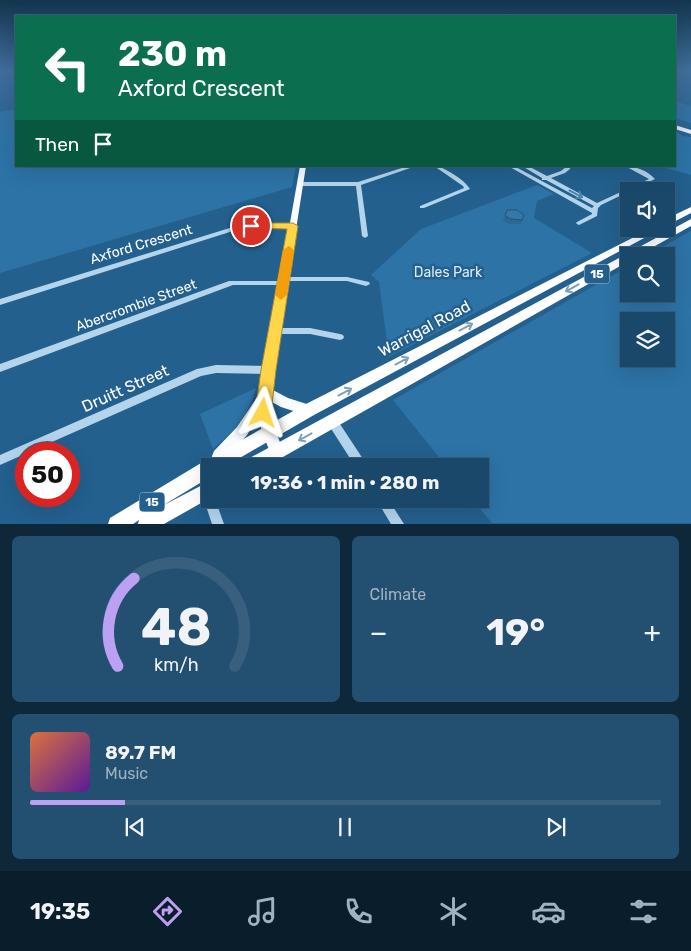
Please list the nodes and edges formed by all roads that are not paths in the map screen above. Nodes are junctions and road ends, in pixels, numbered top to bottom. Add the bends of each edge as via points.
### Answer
1 (676, 121) edge
2 (676, 126) edge
3 (691, 126) edge
4 (691, 132) edge
5 (303, 167) edge
6 (411, 167) edge
7 (438, 167) edge
8 (512, 167) edge
9 (526, 167) edge
10 (629, 167) edge
11 (568, 168) dead end
12 (546, 178) junction
13 (538, 181) junction
14 (300, 184) junction
15 (358, 184) junction
16 (422, 206) dead end
17 (596, 208) junction
18 (691, 210) edge
19 (675, 218) edge
20 (691, 222) edge
21 (579, 223) dead end
22 (293, 226) junction
23 (365, 236) dead end
24 (641, 237) edge
25 (283, 281) junction
26 (366, 284) dead end
27 (0, 302) edge
28 (274, 331) junction
29 (340, 337) dead end
30 (0, 368) edge
31 (268, 370) junction
32 (265, 394) junction
33 (309, 410) junction
34 (332, 421) junction
35 (268, 433) junction
36 (277, 452) junction
37 (219, 458) edge
38 (227, 458) edge
39 (266, 458) edge
40 (356, 458) edge
41 (0, 460) edge
42 (201, 473) edge
43 (201, 494) edge
44 (213, 508) edge
45 (388, 508) edge
46 (116, 524) edge
47 (146, 524) edge
48 (218, 524) edge
49 (398, 524) edge

1 - 3 highway
2 - 4 highway
5 - 14 main road
6 - 15 street
7 - 16 street via 467,189
8 - 13 street
9 - 12 street
10 - 17 street via 652,179
11 - 12 street
12 - 13 street
12 -> 17 street
13 - 17 street
14 - 15 street
14 - 22 main road
15 - 23 street
17 - 21 street via 594,216
18 - 19 highway
20 -> 34 highway, 15
22 - 25 main road
22 - 27 street, Axford Crescent via 235,228
33 -> 24 highway, Warrigal Road / 15
25 - 26 street, Abercrombie Street via 347,279
25 - 28 main road
25 - 30 street, Abercrombie Street via 232,283
28 - 29 street via 310,331
28 - 31 main road
31 - 32 main road
31 - 41 street, Druitt Street via 216,369 200,372
32 - 33 main road
32 - 35 main road via 264,419
32 - 37 main road via 242,431
33 - 35 highway, Warrigal Road / 15
34 -> 36 highway, 15
34 - 40 street
35 - 36 main road
35 - 38 highway, Warrigal Road / 15
36 - 39 highway, 15
42 - 46 highway, Warrigal Road / 15
43 - 47 highway, 15
44 - 48 street
45 - 49 street

